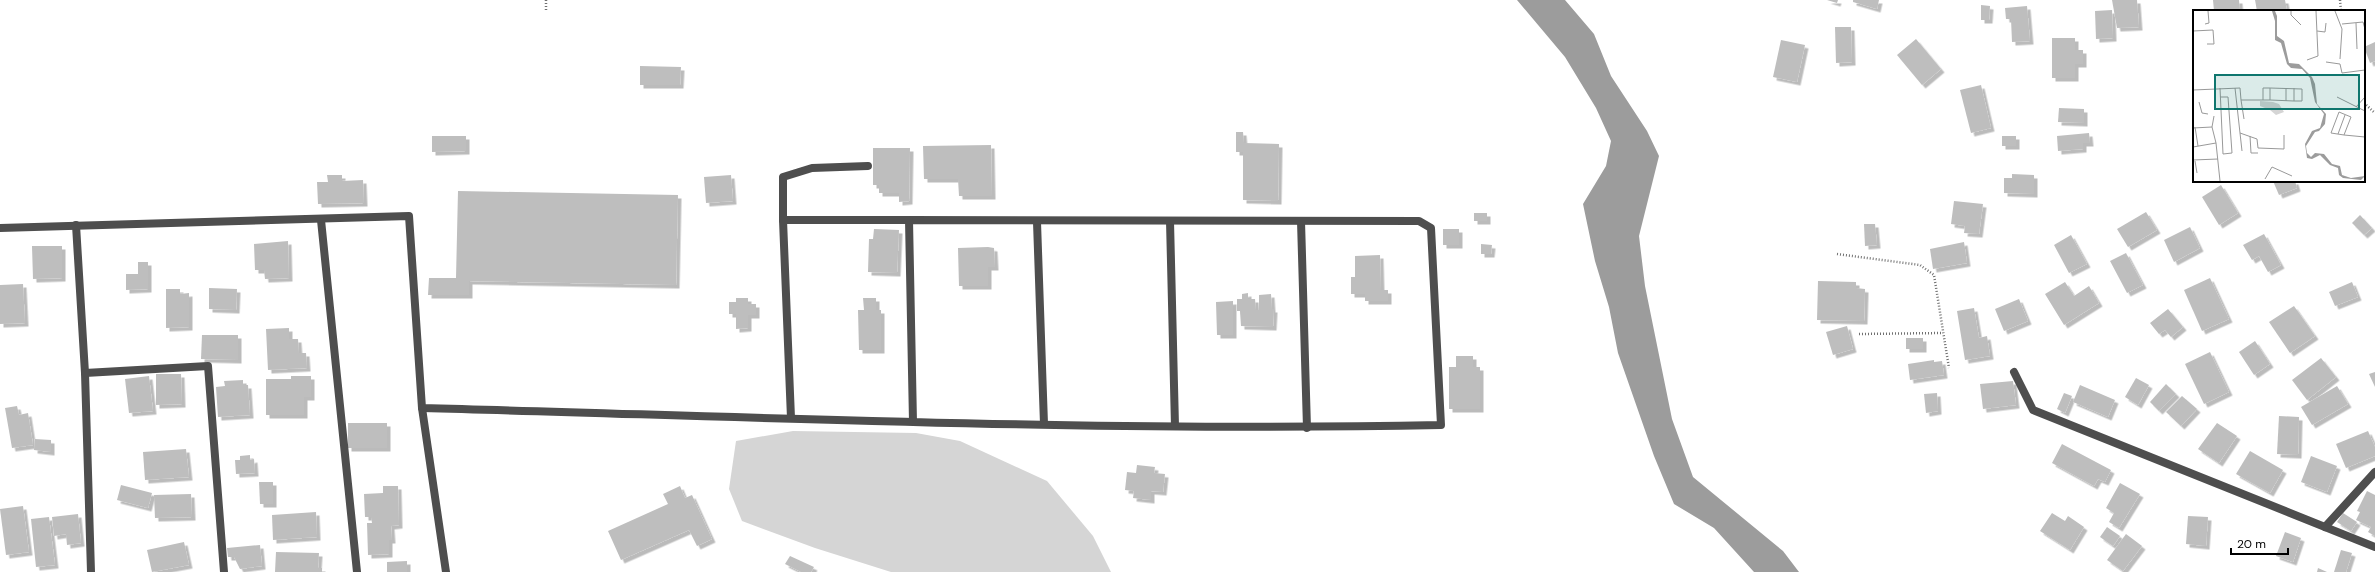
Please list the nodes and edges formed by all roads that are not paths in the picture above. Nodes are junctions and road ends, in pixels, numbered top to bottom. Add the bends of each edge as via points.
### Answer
1 (868, 166) dead end
2 (320, 220) junction
3 (784, 220) junction
4 (909, 220) junction
5 (1170, 221) junction
6 (1300, 221) junction
7 (1037, 222) junction
8 (76, 225) junction
9 (0, 228) edge
10 (2014, 372) dead end
11 (84, 373) junction
12 (422, 408) junction
13 (791, 418) junction
14 (913, 422) junction
15 (1044, 424) junction
16 (1175, 426) junction
17 (1306, 428) junction
18 (2375, 472) edge
19 (2325, 527) junction
20 (2375, 547) edge
21 (91, 572) edge
22 (224, 572) edge
23 (357, 572) edge
24 (446, 572) edge

1 - 3 street via 812,168 783,176
2 - 8 street
2 - 12 street via 409,216
2 - 23 street
3 - 4 street
3 - 13 street
4 - 7 street
4 - 14 street
5 - 6 street
5 - 7 street
5 - 16 street
6 - 17 street
6 - 17 street via 1419,221 1430,228 1441,426
7 - 15 street
8 - 9 street
8 - 11 street
10 - 19 street via 2033,410
11 - 21 street
11 - 22 street via 208,366
12 - 13 street
12 - 24 street
13 - 14 street
14 - 15 street
15 - 16 street
16 - 17 street
18 - 19 street
19 - 20 street

